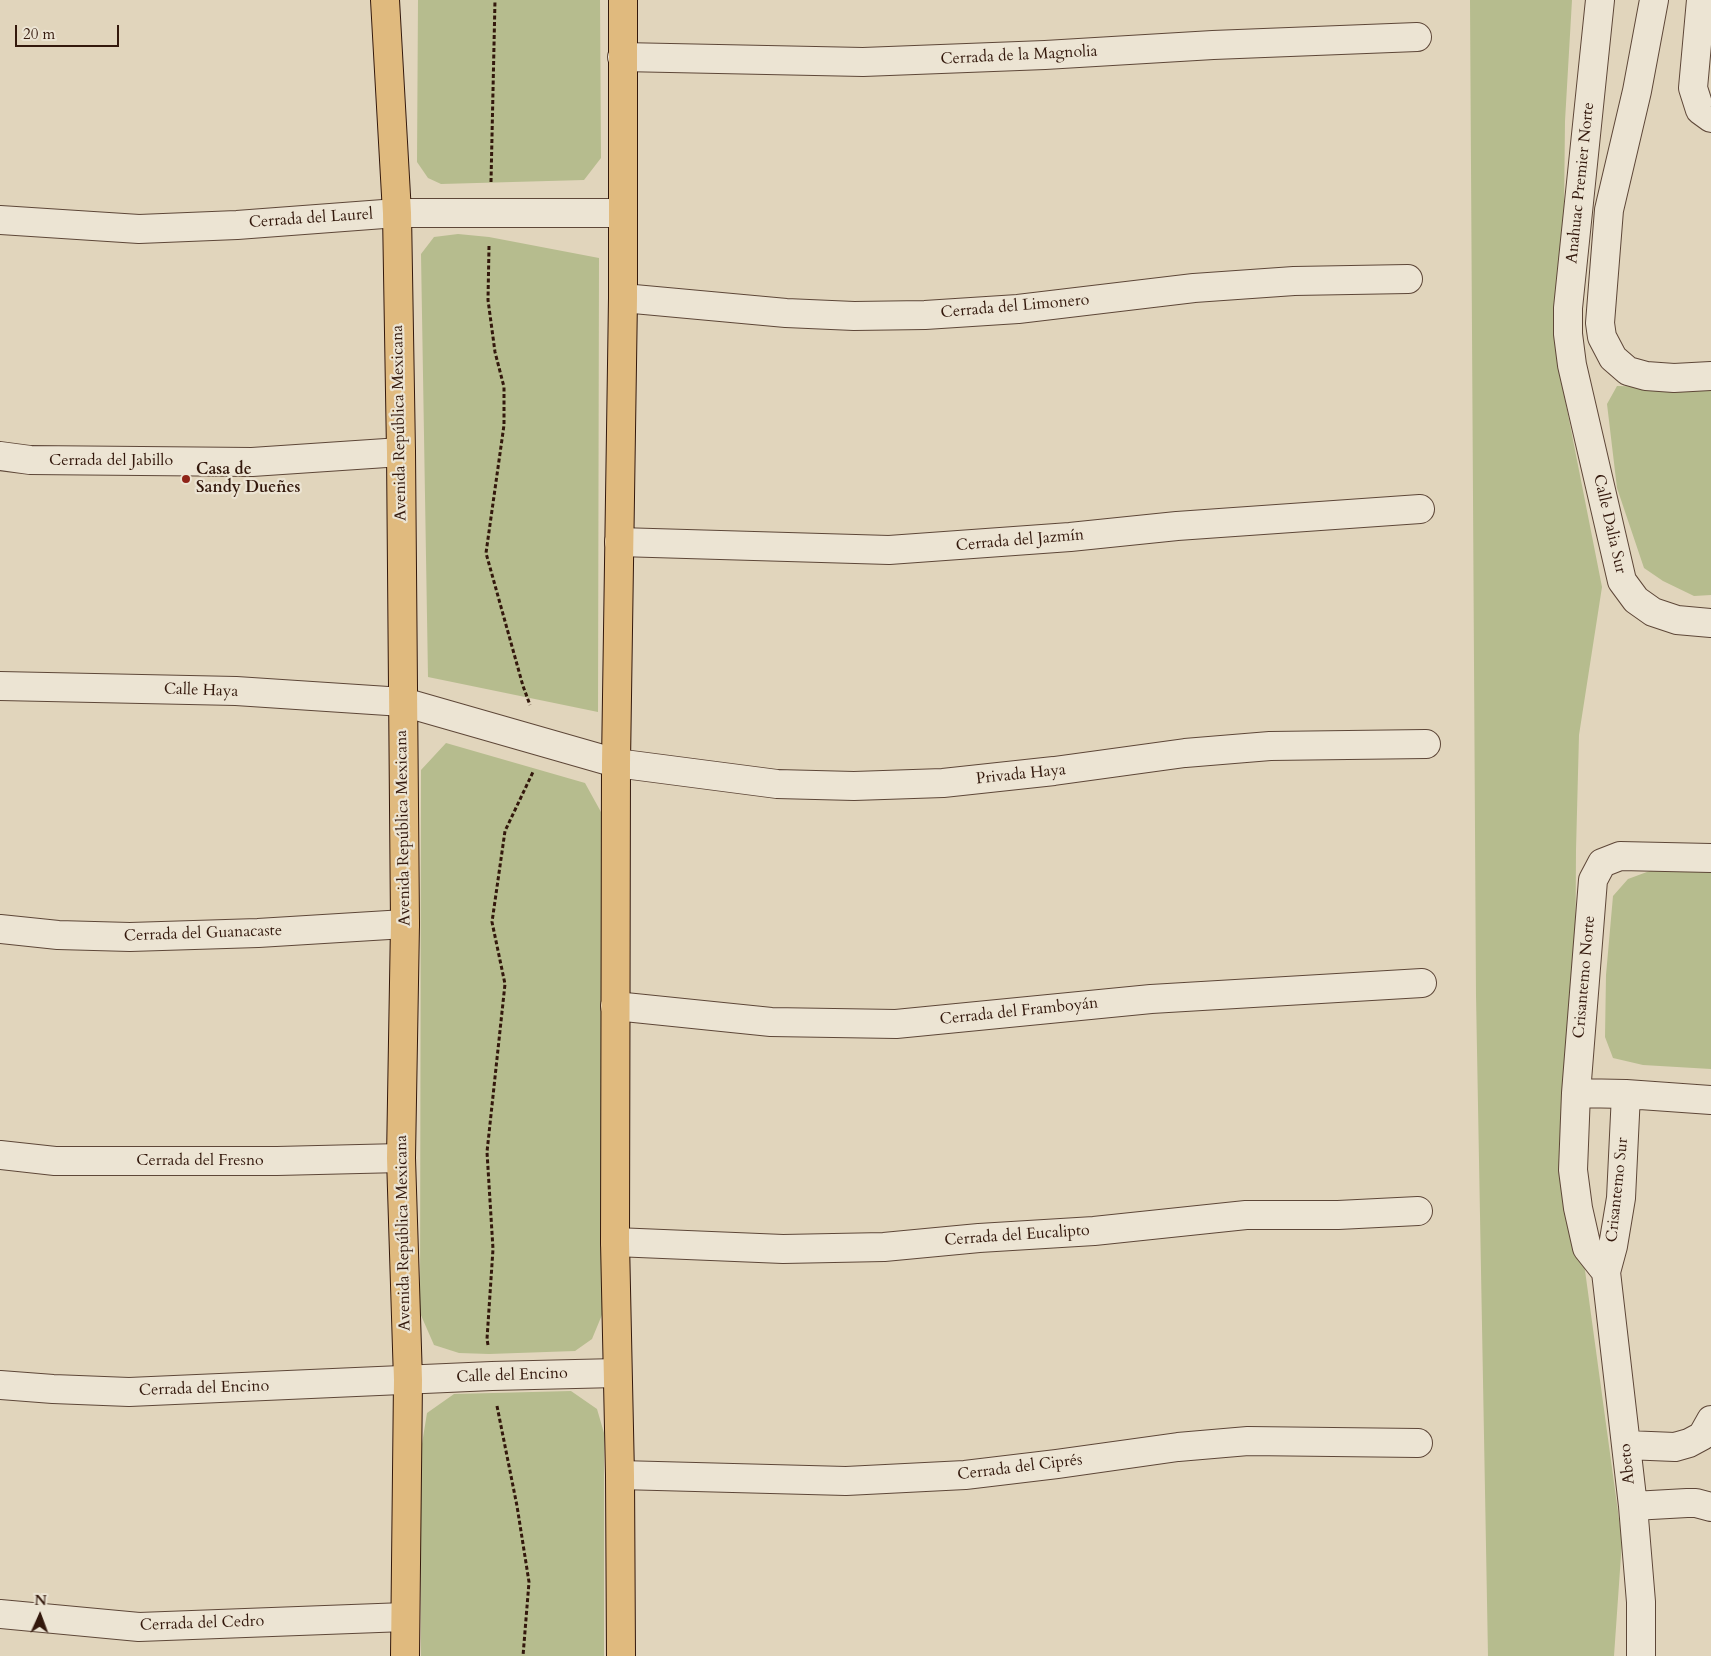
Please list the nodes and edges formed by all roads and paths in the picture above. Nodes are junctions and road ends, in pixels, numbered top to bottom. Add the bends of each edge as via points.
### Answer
1 (384, 0) edge
2 (495, 0) edge
3 (623, 0) edge
4 (1600, 0) edge
5 (1654, 0) edge
6 (1701, 0) edge
7 (1416, 37) dead end
8 (622, 57) junction
9 (1711, 118) edge
10 (1578, 207) junction
11 (1609, 210) junction
12 (490, 212) junction
13 (397, 213) junction
14 (623, 213) junction
15 (0, 220) edge
16 (1408, 279) dead end
17 (622, 298) junction
18 (1613, 358) junction
19 (1572, 365) junction
20 (1711, 376) edge
21 (402, 452) junction
22 (0, 456) edge
23 (1420, 509) dead end
24 (619, 542) junction
25 (1711, 622) edge
26 (0, 686) edge
27 (403, 702) junction
28 (539, 740) junction
29 (1426, 744) dead end
30 (616, 763) junction
31 (1711, 858) edge
32 (405, 924) junction
33 (0, 929) edge
34 (1422, 983) dead end
35 (615, 1006) junction
36 (1576, 1093) junction
37 (1626, 1094) junction
38 (1711, 1100) edge
39 (0, 1156) edge
40 (401, 1158) junction
41 (1418, 1211) dead end
42 (615, 1242) junction
43 (1606, 1272) junction
44 (617, 1373) junction
45 (492, 1376) junction
46 (408, 1380) junction
47 (0, 1385) edge
48 (1711, 1420) edge
49 (1418, 1443) dead end
50 (1626, 1445) junction
51 (620, 1475) junction
52 (1633, 1506) junction
53 (1711, 1508) edge
54 (0, 1614) edge
55 (405, 1617) junction
56 (405, 1656) edge
57 (523, 1656) edge
58 (621, 1656) edge
59 (1641, 1656) edge

1 - 13 main road, Avenida República Mexicana
2 - 12 path
3 - 8 main road
4 - 10 street, Anahuac Premier Norte
5 - 11 street, Anahuac Premier Norte
6 - 9 street via 1693,88 1700,110
7 - 8 street, Cerrada de la Magnolia via 863,62
8 - 14 main road
10 - 11 street
10 - 19 street, Anahuac Premier Norte via 1568,308
11 - 18 street, Anahuac Premier Norte via 1600,323 1602,336
12 - 13 street, Cerrada del Laurel
12 - 14 street, Cerrada del Laurel
12 - 28 path via 488,300 504,388 504,425 486,553
13 - 15 street, Cerrada del Laurel via 139,229
13 - 21 main road, Avenida República Mexicana
14 - 17 main road
16 - 17 street, Cerrada del Limonero via 1194,288 1018,309 925,315 786,313
17 - 24 main road
18 - 19 street
18 - 20 street via 1628,371 1646,376
19 - 25 street, Calle Dalia Sur via 1622,580 1636,600 1653,612 1677,620
21 - 22 street, Cerrada del Jabillo via 252,462 30,460
21 - 27 main road, Avenida República Mexicana
23 - 24 street, Cerrada del Jazmín via 889,550
24 - 30 main road
26 - 27 street, Calle Haya via 236,691
27 - 28 street, Calle Haya
27 - 32 main road, Avenida República Mexicana
28 - 30 street, Privada Haya
28 - 45 path via 535,768 505,831 492,922 505,984 488,1152 493,1249 487,1338
29 - 30 street, Privada Haya via 1270,746 1185,753 943,783 854,786 777,784
30 - 35 main road
31 - 36 street, Crisantemo Norte via 1620,856 1602,863 1593,880
32 - 33 street, Cerrada del Guanacaste via 130,937
32 - 40 main road, Avenida República Mexicana
34 - 35 street, Cerrada del Framboyán via 1151,999 896,1024 771,1022
35 - 42 main road
36 - 37 street
36 - 43 street, Crisantemo Sur via 1574,1170 1578,1208 1587,1248
37 - 38 street
37 - 43 street, Crisantemo Sur via 1621,1198
39 - 40 street, Cerrada del Fresno via 55,1161
40 - 46 main road, Avenida República Mexicana
41 - 42 street, Cerrada del Eucalipto via 1246,1215 1094,1231 884,1247 783,1249
42 - 44 main road
43 - 50 street, Abeto
44 - 45 street, Calle del Encino
44 - 51 main road
45 - 46 street, Calle del Encino
45 - 57 path via 530,1582
46 - 47 street, Cerrada del Encino via 129,1392
46 - 55 main road, Avenida República Mexicana
48 - 50 street via 1702,1436 1689,1444 1675,1447
49 - 51 street, Cerrada del Ciprés via 1248,1441 1178,1447 964,1476 856,1481
50 - 52 street, Abeto
51 - 58 main road
52 - 53 street via 1696,1503
52 - 59 street, Abeto via 1641,1602
54 - 55 street, Cerrada del Cedro via 139,1627
55 - 56 main road, Avenida República Mexicana

